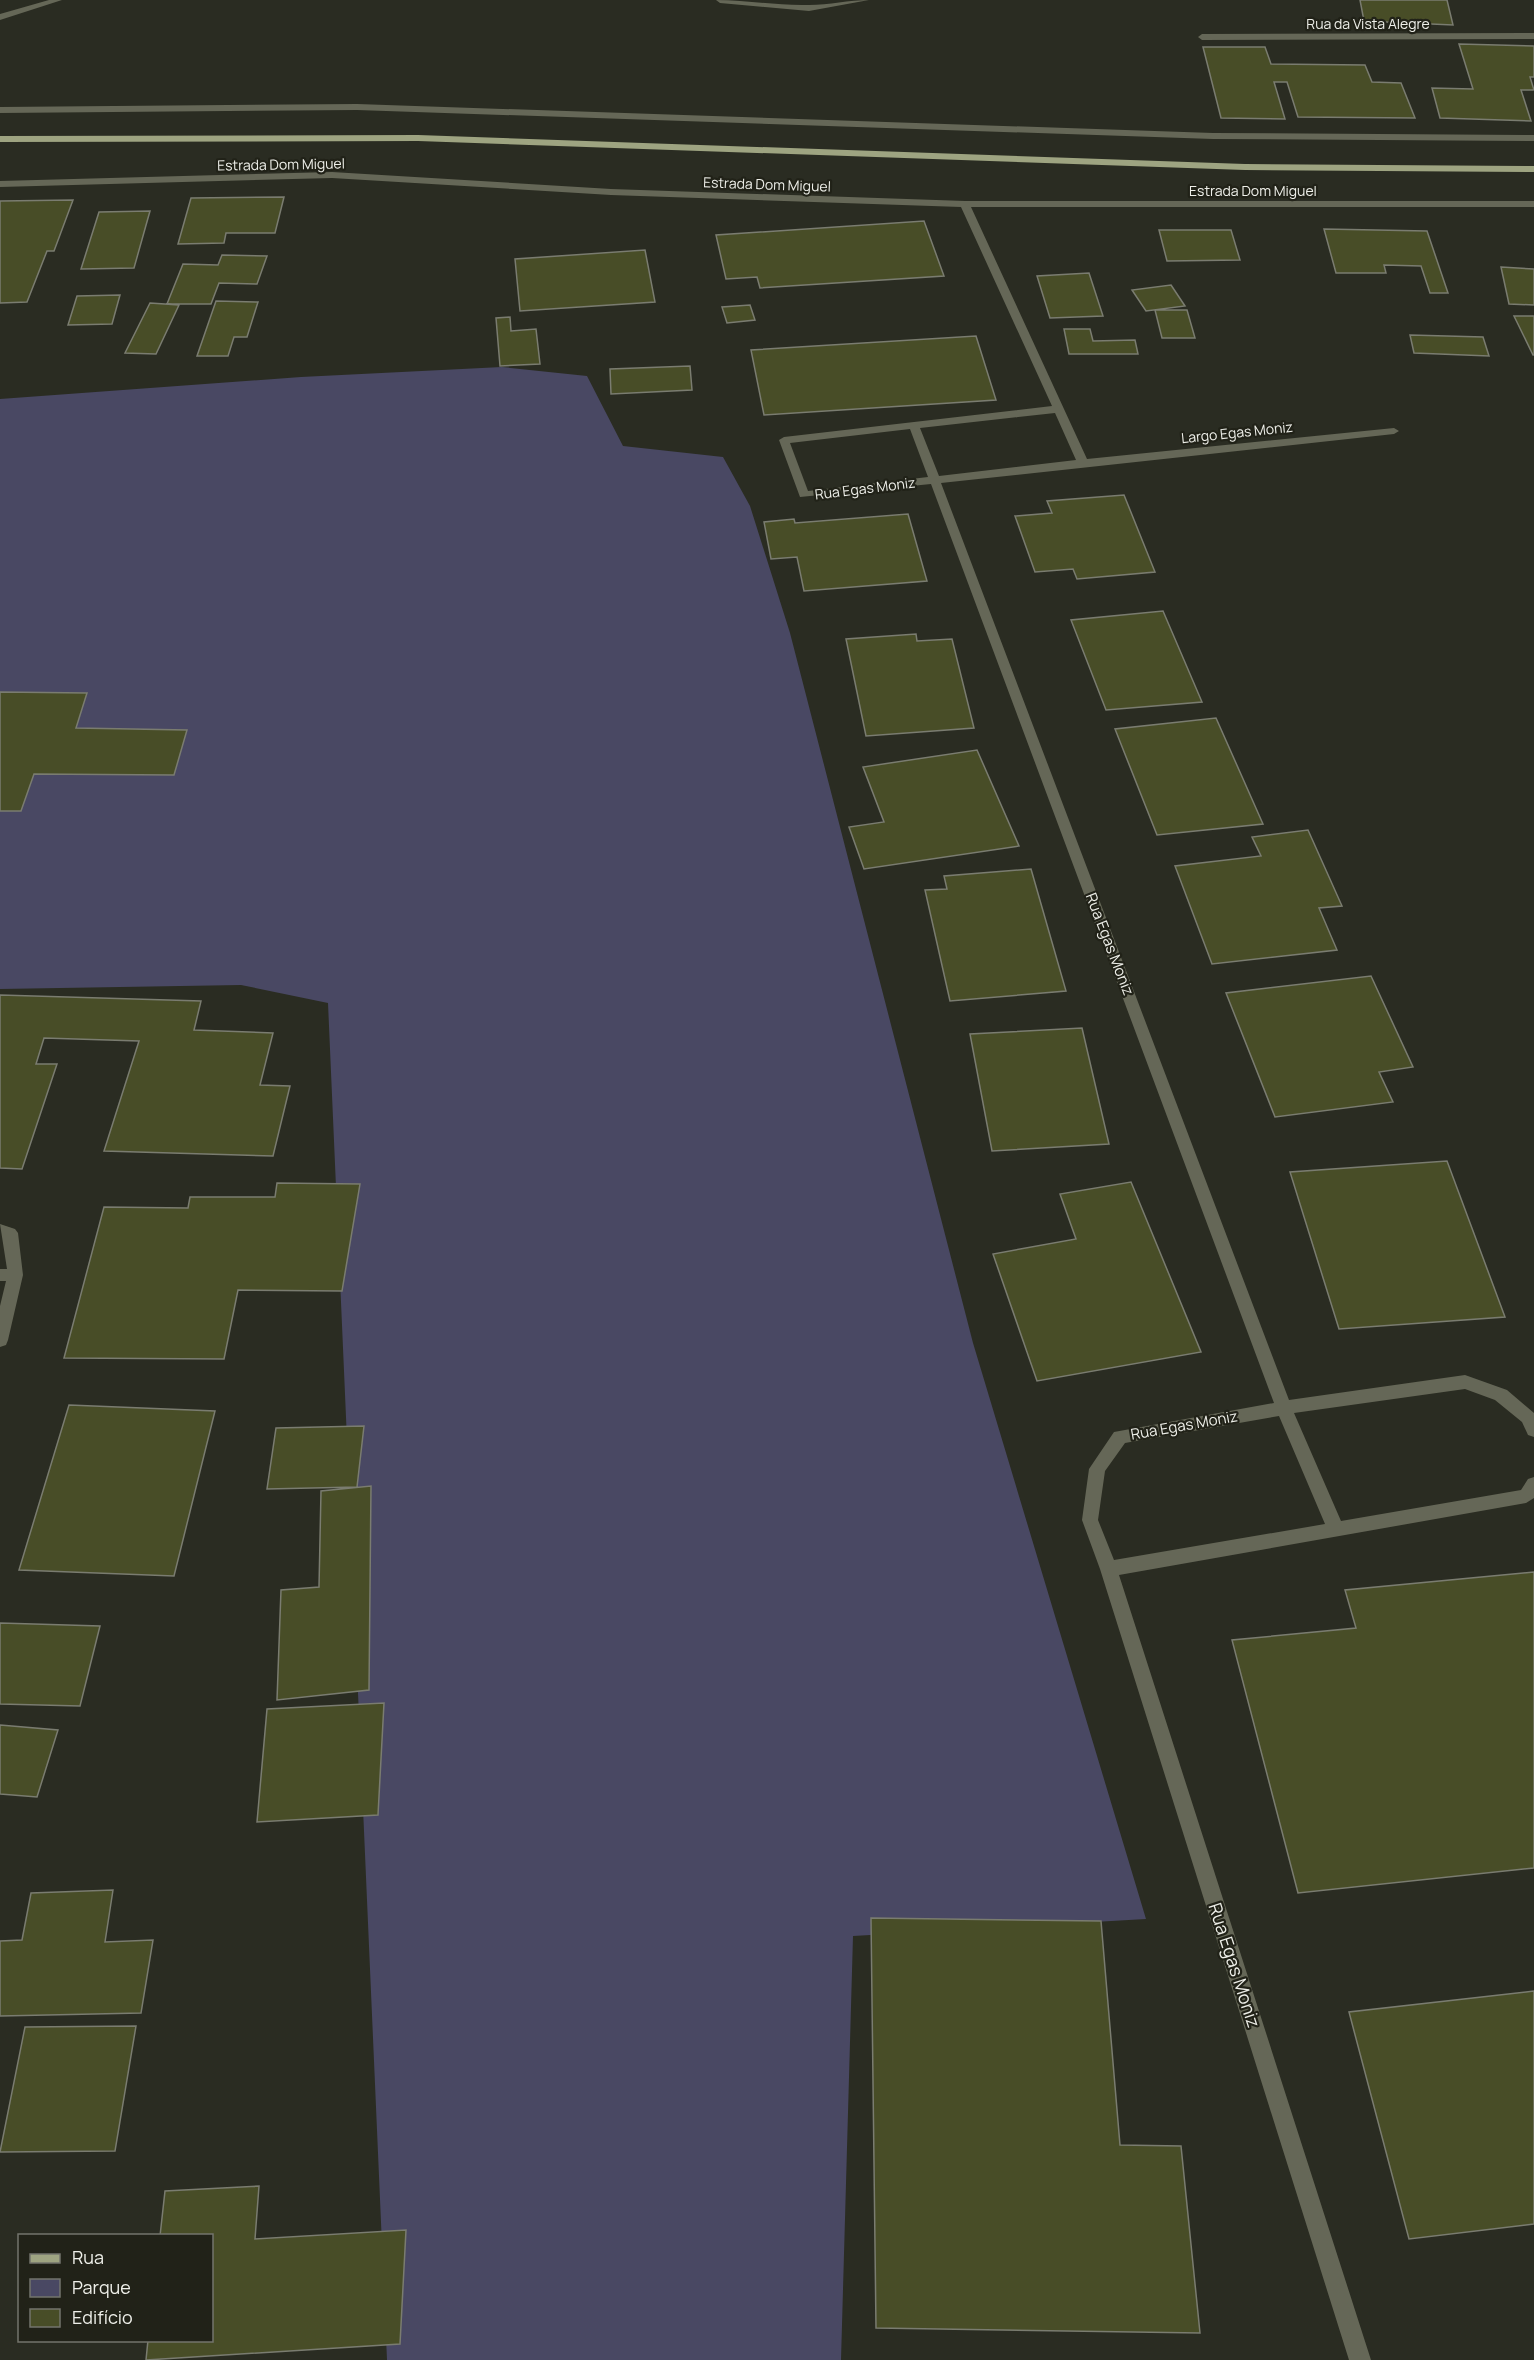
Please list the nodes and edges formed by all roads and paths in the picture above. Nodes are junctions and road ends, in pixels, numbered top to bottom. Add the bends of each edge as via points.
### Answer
1 (58, 0) edge
2 (720, 0) edge
3 (865, 0) edge
4 (0, 16) edge
5 (1534, 36) edge
6 (1202, 37) dead end
7 (0, 111) edge
8 (1534, 138) edge
9 (0, 139) edge
10 (1534, 169) edge
11 (0, 184) edge
12 (965, 204) junction
13 (1534, 204) edge
14 (1058, 409) junction
15 (914, 425) junction
16 (1394, 431) dead end
17 (1083, 463) junction
18 (936, 480) junction
19 (0, 1230) edge
20 (7, 1275) edge
21 (0, 1340) edge
22 (1284, 1408) junction
23 (1534, 1430) edge
24 (1534, 1484) edge
25 (1336, 1530) junction
26 (1109, 1569) junction
27 (1360, 2360) edge

1 - 4 street
2 - 3 street via 809,8
5 - 6 street, Rua da Vista Alegre
7 - 8 street via 357,107 1213,136
9 - 10 main road, Estrada Dom Miguel via 428,138 1245,167
11 - 12 street, Estrada Dom Miguel via 332,175 611,192
12 - 13 street, Estrada Dom Miguel
12 - 14 street
14 - 15 street, Rua Egas Moniz
14 - 17 street
15 - 18 street, Rua Egas Moniz
15 - 18 street, Rua Egas Moniz via 784,440 804,495
16 - 17 street, Largo Egas Moniz
17 - 18 street, Rua Egas Moniz
18 - 22 street, Rua Egas Moniz
19 - 20 street via 10,1233
20 - 21 street
22 - 23 street, Rua Egas Moniz via 1465,1382 1501,1395 1528,1417
22 - 25 street, Rua Egas Moniz
22 - 26 street, Rua Egas Moniz via 1120,1437 1097,1469 1090,1520
24 - 25 street via 1526,1496
25 - 26 street
26 - 27 street, Rua Egas Moniz

